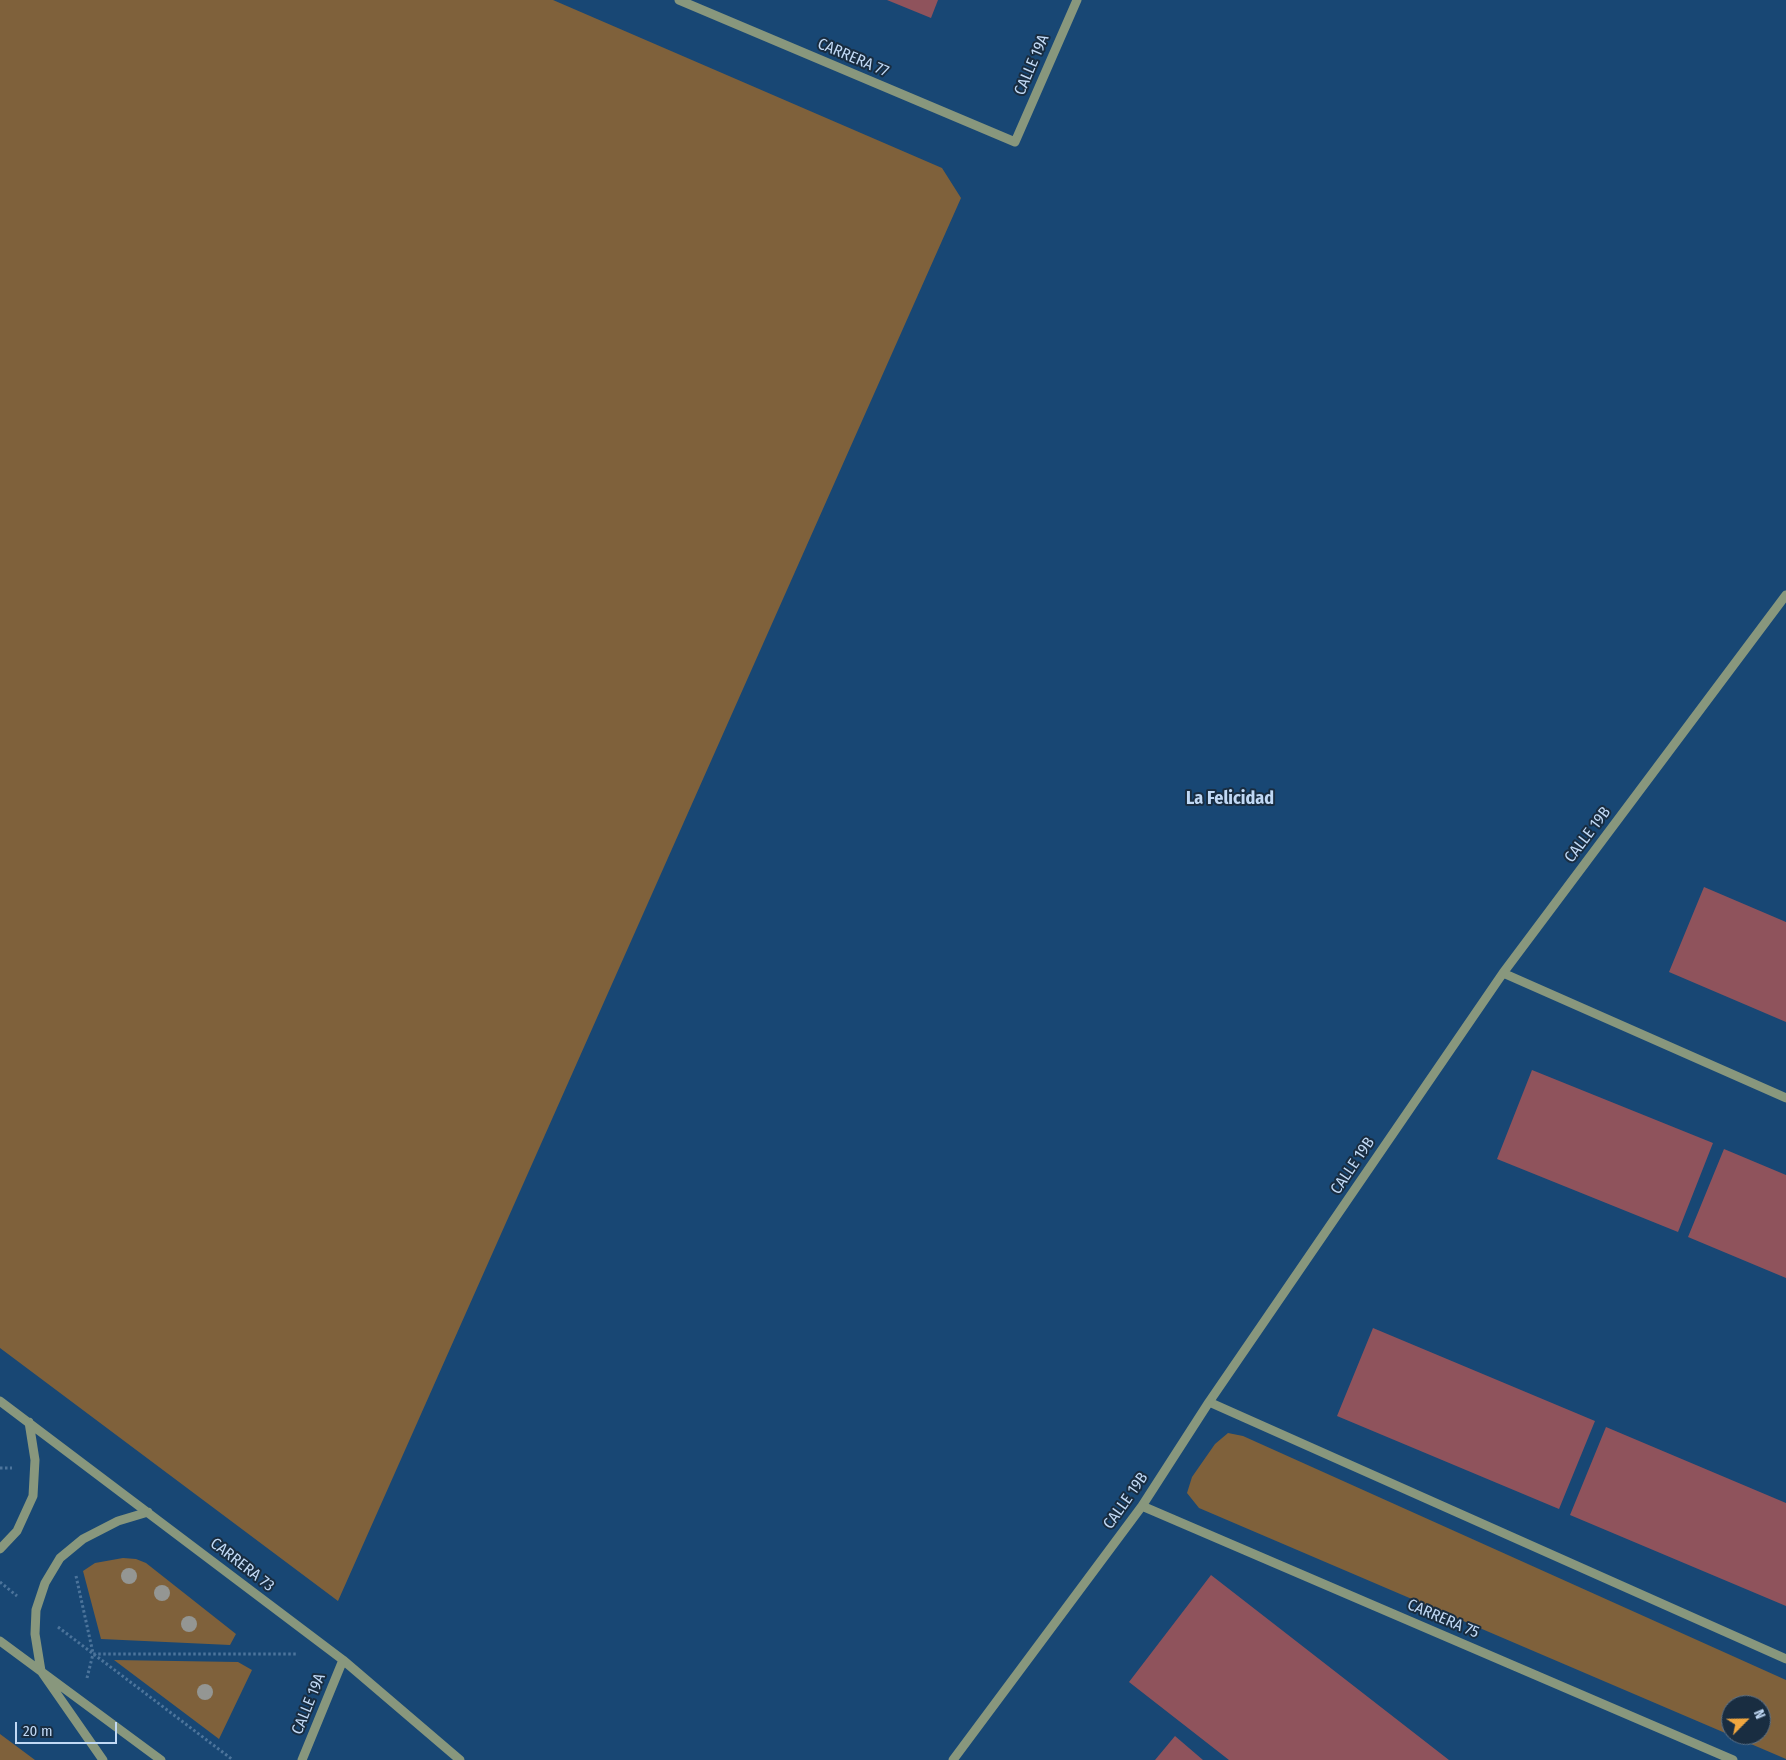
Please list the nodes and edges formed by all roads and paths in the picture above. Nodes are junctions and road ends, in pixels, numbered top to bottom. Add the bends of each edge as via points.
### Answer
1 (679, 0) edge
2 (1077, 0) edge
3 (1015, 142) joint
4 (1786, 595) edge
5 (1503, 973) junction
6 (1786, 1098) edge
7 (0, 1401) edge
8 (1209, 1402) junction
9 (29, 1422) junction
10 (0, 1468) edge
11 (14, 1468) dead end
12 (1142, 1506) junction
13 (148, 1512) junction
14 (0, 1549) edge
15 (76, 1572) dead end
16 (0, 1582) edge
17 (36, 1610) junction
18 (0, 1641) edge
19 (93, 1654) junction
20 (334, 1655) junction
21 (1786, 1659) edge
22 (343, 1660) junction
23 (40, 1671) junction
24 (88, 1707) junction
25 (103, 1760) edge
26 (162, 1760) edge
27 (232, 1760) edge
28 (302, 1760) edge
29 (460, 1760) edge
30 (953, 1760) edge
31 (1733, 1760) edge

1 - 3 street, CARRERA 77
2 - 3 street, CALLE 19A
4 - 5 street, CALLE 19B
5 - 6 street
5 - 8 street, CALLE 19B
7 - 9 street, CARRERA 73
8 - 12 street, CALLE 19B
8 - 21 street
9 - 13 street, CARRERA 73
9 - 14 street via 35,1460 33,1496 17,1531
10 - 11 path
12 - 30 street, CALLE 19B
12 - 31 street, CARRERA 75
13 - 17 street via 118,1521 83,1539 60,1558 45,1583
13 - 20 street, CARRERA 73
15 - 19 path
16 - 17 path
17 - 19 path
17 - 23 street via 35,1634
18 - 23 street
19 - 20 path
19 - 24 path via 87,1678
19 - 27 path
20 - 22 street, CARRERA 73
22 - 28 street, CALLE 19A
22 - 29 street, CARRERA 73
23 - 24 street
23 - 25 street
24 - 26 street

